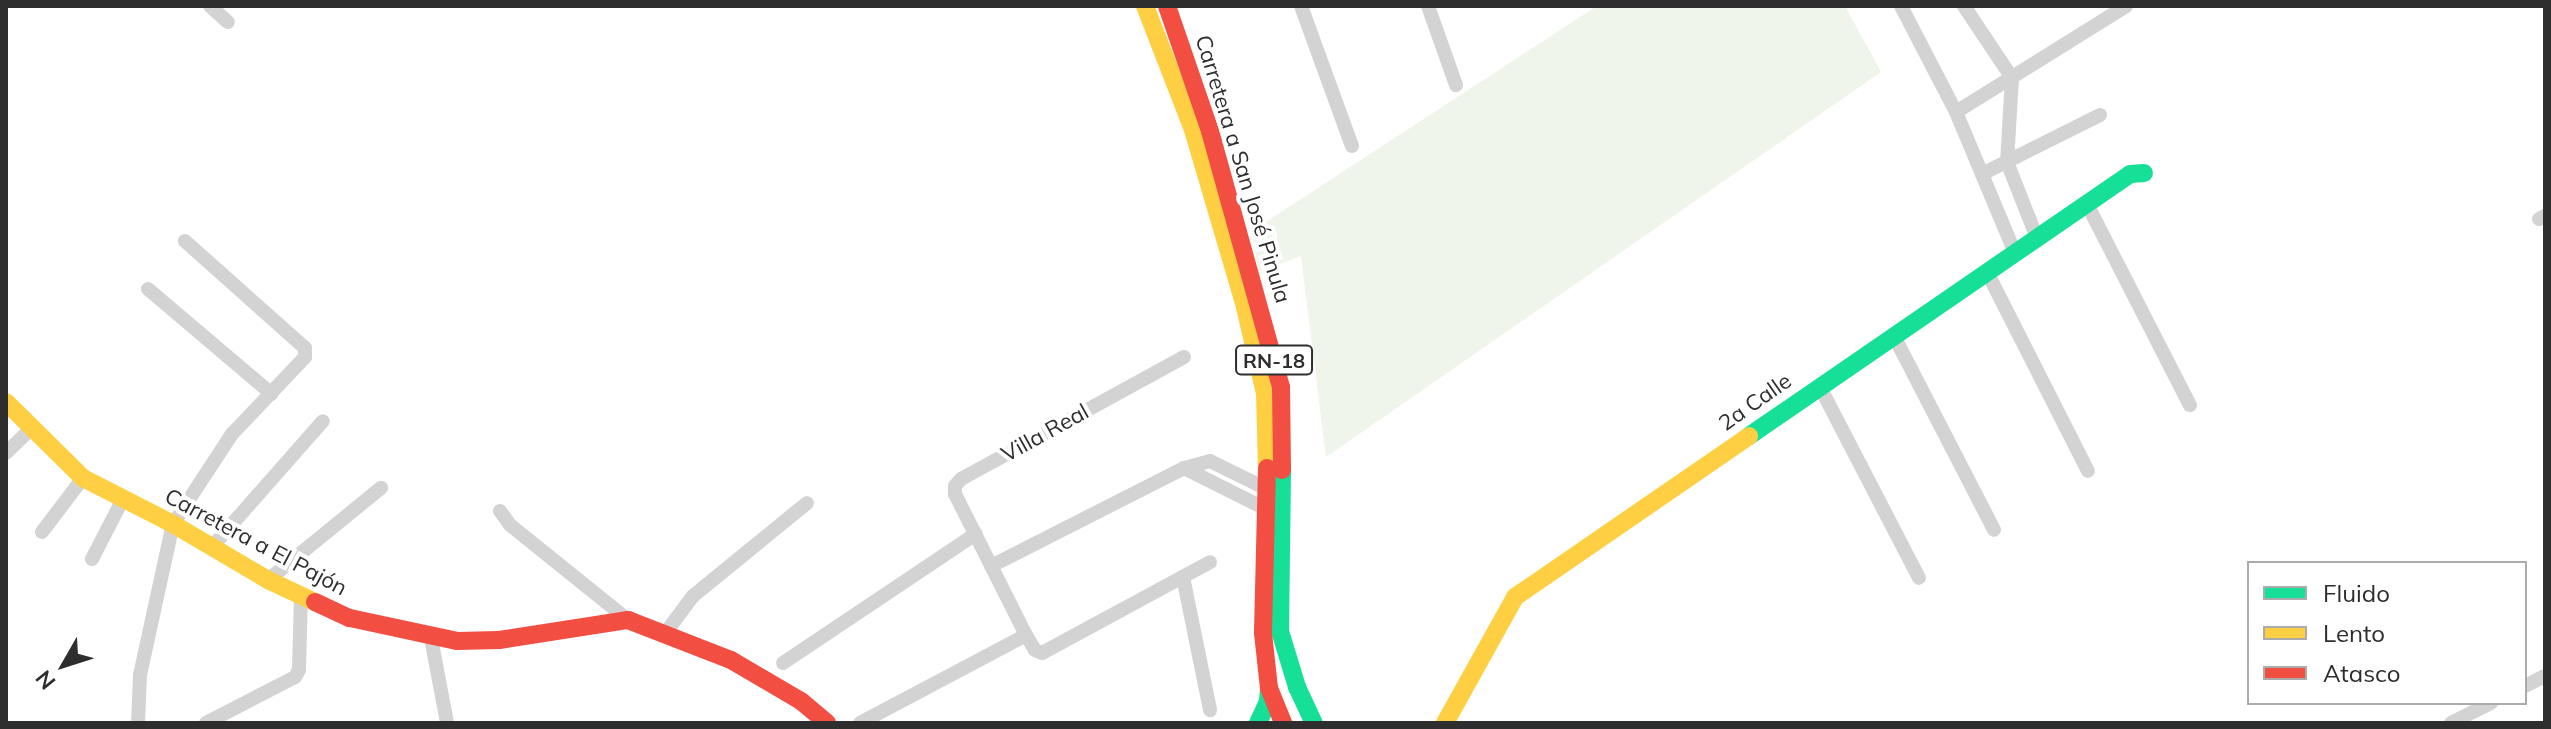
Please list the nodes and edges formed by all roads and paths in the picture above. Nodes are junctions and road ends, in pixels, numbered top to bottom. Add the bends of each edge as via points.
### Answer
1 (210, 6) edge
2 (1145, 6) edge
3 (1301, 6) edge
4 (1428, 6) edge
5 (1901, 6) edge
6 (1964, 6) edge
7 (2126, 6) edge
8 (1173, 9) edge
9 (228, 22) dead end
10 (2012, 78) junction
11 (1456, 85) dead end
12 (1956, 112) junction
13 (2100, 115) dead end
14 (1352, 146) dead end
15 (2007, 162) junction
16 (2144, 173) dead end
17 (1982, 174) junction
18 (2087, 204) junction
19 (2037, 238) junction
20 (185, 241) dead end
21 (2015, 253) junction
22 (1991, 280) junction
23 (148, 289) dead end
24 (1898, 344) junction
25 (1184, 357) dead end
26 (272, 394) junction
27 (1825, 395) junction
28 (6, 402) edge
29 (2190, 405) dead end
30 (323, 421) dead end
31 (30, 430) junction
32 (6, 453) edge
33 (1184, 468) junction
34 (2088, 471) dead end
35 (83, 478) junction
36 (381, 488) dead end
37 (1267, 489) junction
38 (122, 501) junction
39 (807, 503) dead end
40 (1266, 509) junction
41 (500, 511) dead end
42 (173, 524) junction
43 (1994, 530) dead end
44 (42, 532) dead end
45 (976, 534) junction
46 (211, 548) junction
47 (92, 559) dead end
48 (1210, 562) dead end
49 (991, 566) junction
50 (1183, 577) junction
51 (1919, 578) dead end
52 (268, 580) junction
53 (301, 596) junction
54 (628, 620) junction
55 (666, 632) junction
56 (1026, 635) junction
57 (431, 638) junction
58 (783, 663) dead end
59 (2545, 676) edge
60 (2527, 685) edge
61 (1269, 688) junction
62 (2487, 705) edge
63 (1210, 710) dead end
64 (138, 723) edge
65 (206, 723) edge
66 (447, 723) edge
67 (827, 723) edge
68 (860, 723) edge
69 (1258, 723) edge
70 (1283, 723) edge
71 (1314, 723) edge
72 (1445, 723) edge
73 (2451, 723) edge

1 - 9 street
2 - 37 street, Carretera a San José Pinula / RN-18 via 1193,130 1244,303 1265,393
3 - 14 street
4 - 11 street
5 - 12 street
6 - 10 street
7 - 10 street
8 - 71 street, Carretera a San José Pinula / RN-18 via 1281,387 1280,631
10 - 12 street
10 - 15 street
12 - 17 street
13 - 15 street
15 - 17 street
15 - 19 street
16 - 18 street, 2a Calle via 2130,174
17 - 21 street
18 - 19 street, 2a Calle
18 - 29 street
19 - 21 street, 2a Calle
20 - 26 street via 305,348 305,357
21 - 22 street, 2a Calle
22 - 24 street, 2a Calle
22 - 34 street
23 - 26 street
24 - 27 street, 2a Calle
24 - 43 street
25 - 45 street, Villa Real via 961,479 955,494
26 - 42 street via 232,434
27 - 51 street
27 - 72 street, 2a Calle via 1515,597
28 - 31 street, Carretera a El Pajón
30 - 46 street
31 - 32 street
31 - 35 street, Carretera a El Pajón
33 - 37 street via 1210,461
33 - 40 street
33 - 49 street
35 - 38 street, Carretera a El Pajón
35 - 44 street
36 - 52 street
37 - 40 street, Carretera a San José Pinula / RN-18
38 - 42 street, Carretera a El Pajón
38 - 47 street
39 - 55 street via 693,596
40 - 61 street, Carretera a San José Pinula / RN-18 via 1263,633
41 - 54 street via 510,525
42 - 46 street, Carretera a El Pajón
42 - 64 street via 140,675
45 - 49 street, Villa Real
45 - 58 street
46 - 52 street, Carretera a El Pajón
48 - 50 street
49 - 56 street, Villa Real
50 - 56 street via 1042,653
50 - 63 street
52 - 53 street, Carretera a El Pajón
53 - 57 street, Carretera a El Pajón via 350,618
53 - 65 street via 295,677
54 - 55 street, Carretera a El Pajón
54 - 57 street, Carretera a El Pajón via 499,640
55 - 67 street, Carretera a El Pajón via 743,666
56 - 68 street
57 - 66 street
59 - 60 street
61 - 69 street
61 - 70 street, Carretera a San José Pinula / RN-18
62 - 73 street

